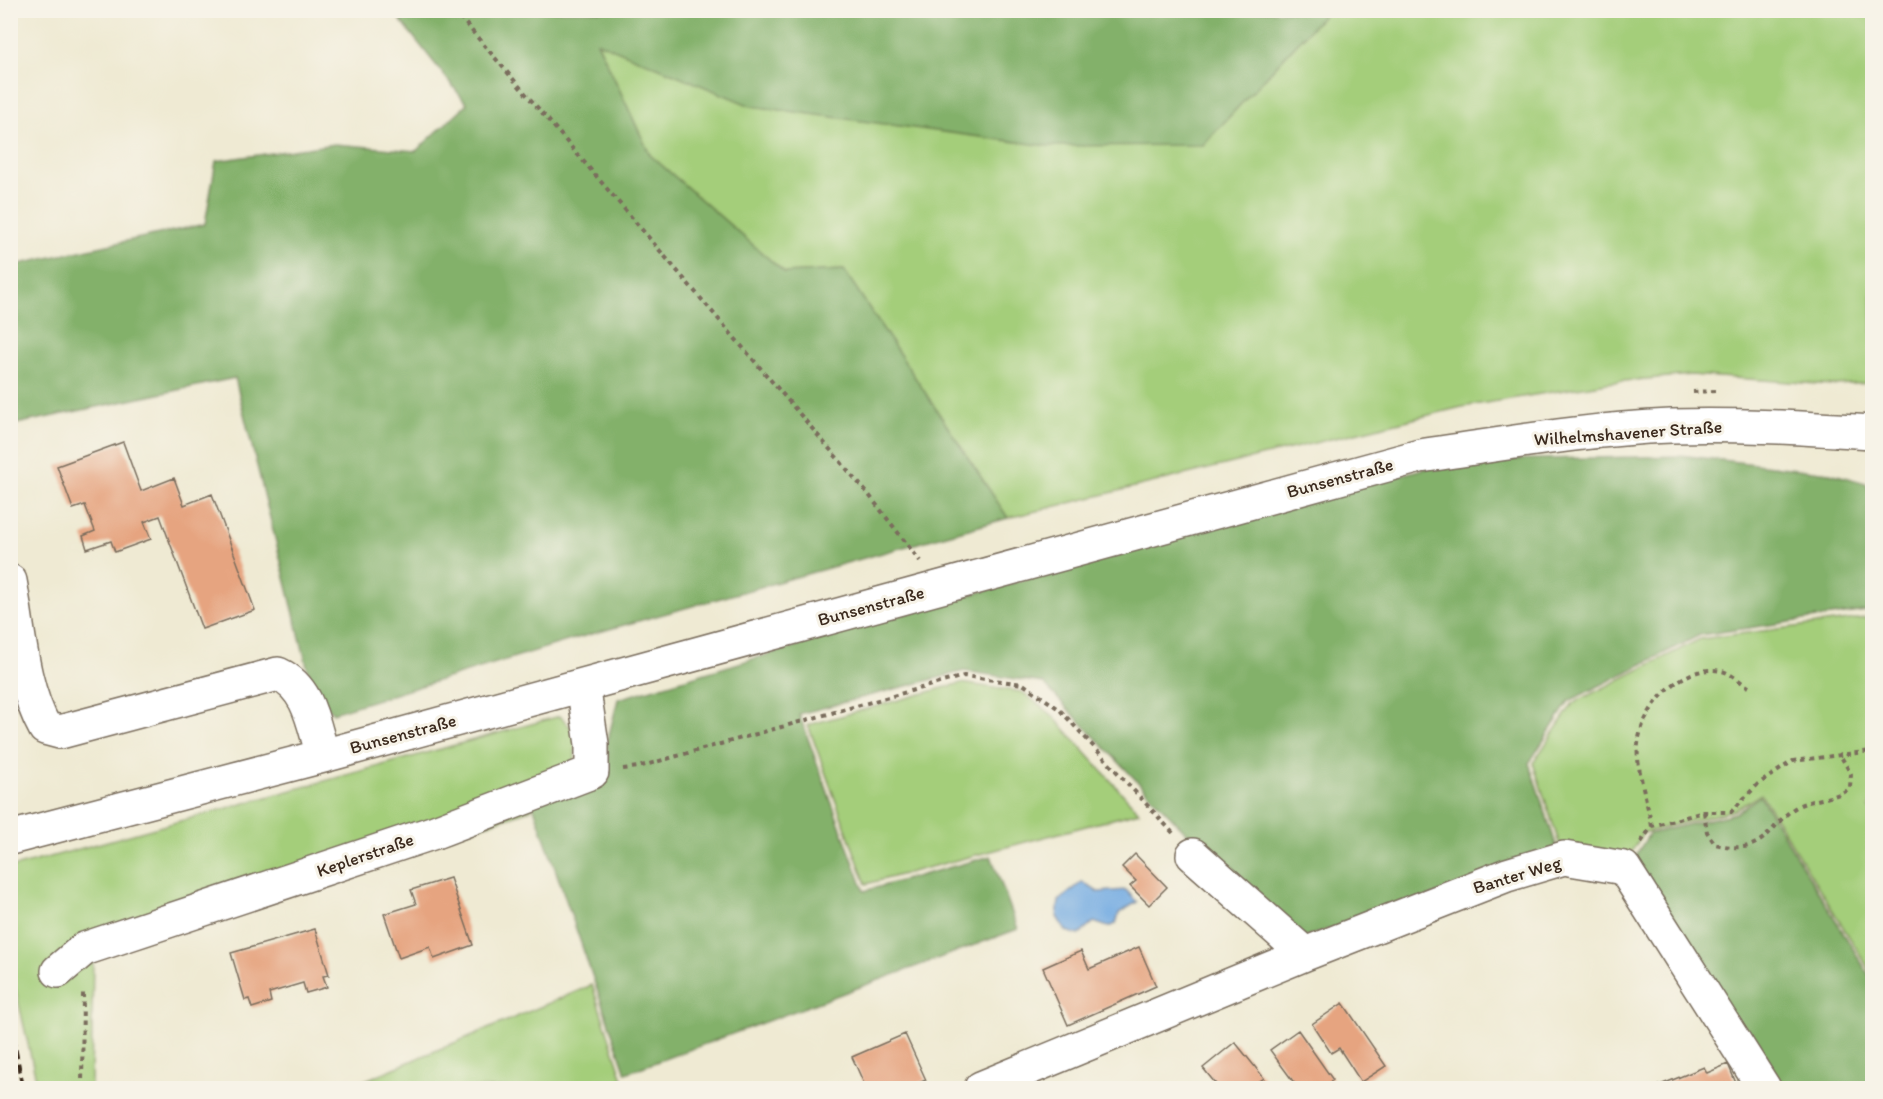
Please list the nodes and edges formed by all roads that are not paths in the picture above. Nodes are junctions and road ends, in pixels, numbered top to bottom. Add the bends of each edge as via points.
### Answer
1 (1872, 432) edge
2 (1420, 456) joint
3 (10, 581) edge
4 (583, 685) junction
5 (323, 756) junction
6 (10, 838) edge
7 (1193, 855) road end
8 (1305, 954) junction
9 (58, 971) dead end
10 (981, 1089) edge
11 (1764, 1089) edge

1 - 2 street, Wilhelmshavener Straße via 1747,425 1669,426
2 - 4 street, Bunsenstraße
3 - 5 street via 28,685 45,728 60,732 278,674 293,681 305,698
4 - 5 street, Bunsenstraße
4 - 9 street, Keplerstraße via 592,772 435,831 84,949
5 - 6 street, Bunsenstraße
7 - 8 street
8 - 10 street, Banter Weg
8 - 11 street, Banter Weg via 1507,875 1564,858 1624,868

